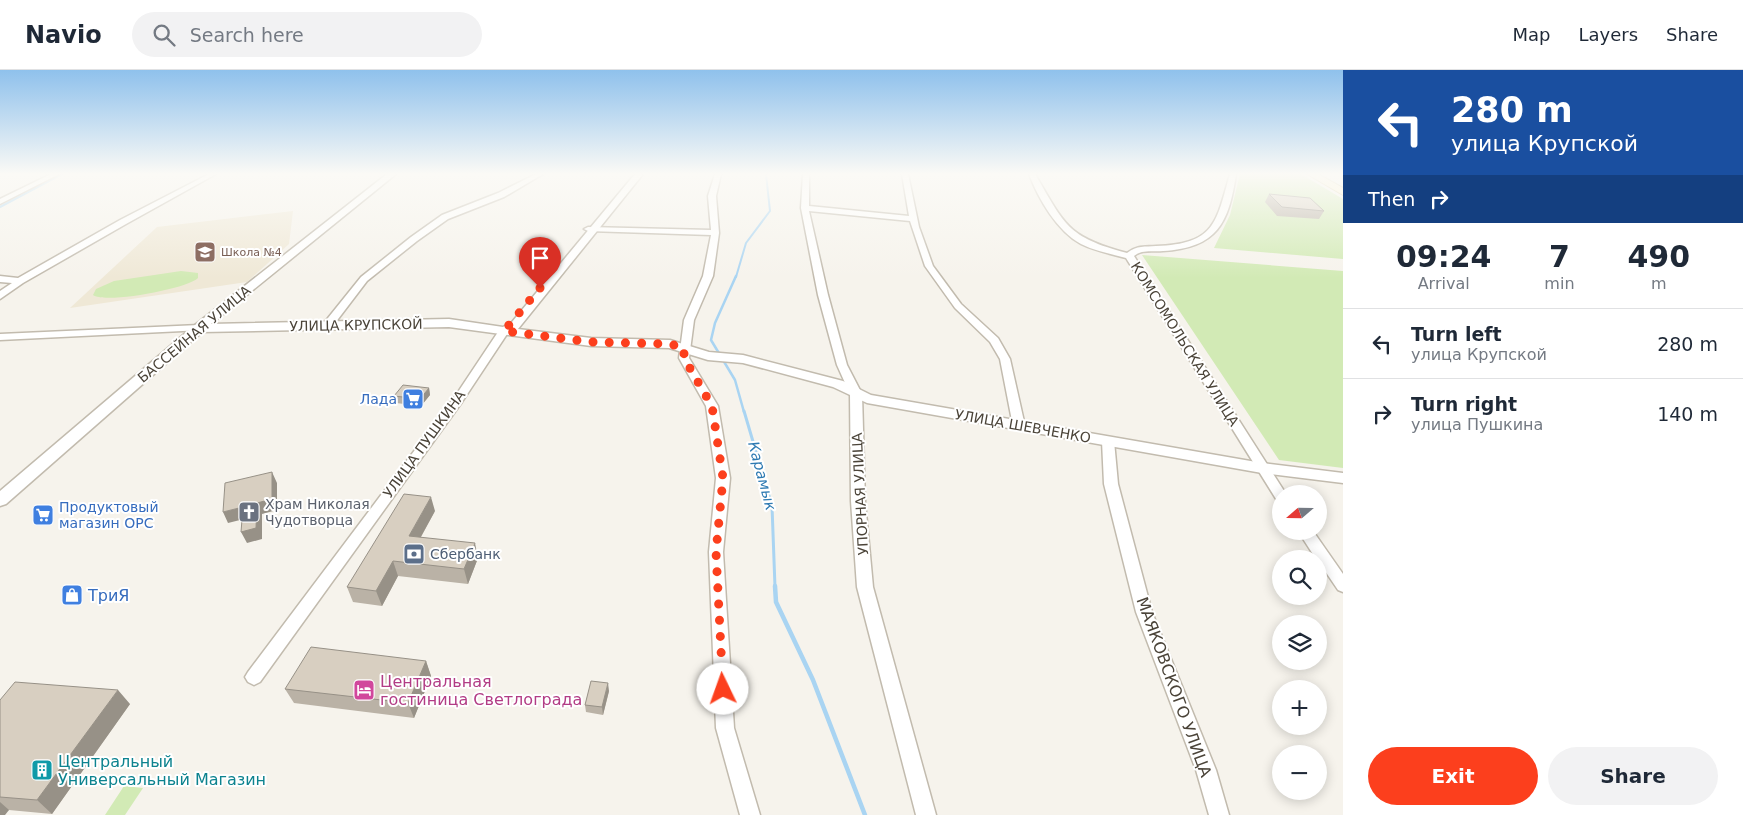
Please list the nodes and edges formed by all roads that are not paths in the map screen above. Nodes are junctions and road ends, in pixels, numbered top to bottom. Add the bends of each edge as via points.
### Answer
1 (805, 208) edge
2 (147, 209) edge
3 (349, 209) edge
4 (466, 209) edge
5 (607, 209) edge
6 (609, 209) edge
7 (713, 209) edge
8 (813, 209) edge
9 (911, 209) edge
10 (1053, 209) edge
11 (1222, 209) edge
12 (913, 219) junction
13 (591, 230) junction
14 (714, 233) junction
15 (1129, 256) junction
16 (0, 280) edge
17 (20, 281) junction
18 (0, 296) edge
19 (328, 325) junction
20 (200, 328) junction
21 (504, 331) junction
22 (0, 337) edge
23 (684, 348) junction
24 (708, 356) joint
25 (856, 394) junction
26 (1019, 426) junction
27 (1108, 441) junction
28 (1262, 468) junction
29 (1343, 478) edge
30 (1274, 485) edge
31 (0, 500) edge
32 (1312, 540) edge
33 (1343, 586) edge
34 (254, 677) dead end
35 (750, 815) edge
36 (926, 815) edge
37 (1219, 815) edge

1 - 25 street, УПОРНАЯ УЛИЦА via 842,365
2 - 17 street
3 - 20 street, БАССЕЙНАЯ УЛИЦА
4 - 19 street via 445,217 364,278
5 - 13 street, УЛИЦА ПУШКИНА
6 - 13 street, УЛИЦА ПУШКИНА
7 - 14 street
8 - 12 street
9 - 12 street
10 - 15 street, КОМСОМОЛЬСКАЯ УЛИЦА via 1065,229 1077,238
11 - 15 street via 1217,226 1200,241 1137,249
12 - 26 street via 929,266 958,306 994,340 1005,359
13 - 14 street
13 - 21 street, УЛИЦА ПУШКИНА via 516,325
14 - 23 street via 708,276 689,320
15 - 28 street, КОМСОМОЛЬСКАЯ УЛИЦА
16 - 17 street
17 - 18 street
19 - 20 street, УЛИЦА КРУПСКОЙ
19 - 21 street, УЛИЦА КРУПСКОЙ via 448,323
20 - 22 street, УЛИЦА КРУПСКОЙ
20 - 31 street, БАССЕЙНАЯ УЛИЦА
21 - 23 street, УЛИЦА КРУПСКОЙ via 591,342 670,344
21 - 34 street, УЛИЦА ПУШКИНА via 458,400
23 - 24 street, УЛИЦА КРУПСКОЙ
23 - 35 street via 684,358 712,406 723,478 716,552 725,728
24 - 25 street, УЛИЦА ШЕВЧЕНКО via 743,358 838,384
25 - 26 street, УЛИЦА ШЕВЧЕНКО via 867,399
25 - 36 street, УПОРНАЯ УЛИЦА via 858,500 865,587
26 - 27 street, УЛИЦА ШЕВЧЕНКО
27 - 28 street, УЛИЦА ШЕВЧЕНКО
27 - 37 street, МАЯКОВСКОГО УЛИЦА via 1111,484 1144,612 1206,770
28 - 29 street, УЛИЦА ШЕВЧЕНКО
28 - 30 street, КОМСОМОЛЬСКАЯ УЛИЦА
32 - 33 street

